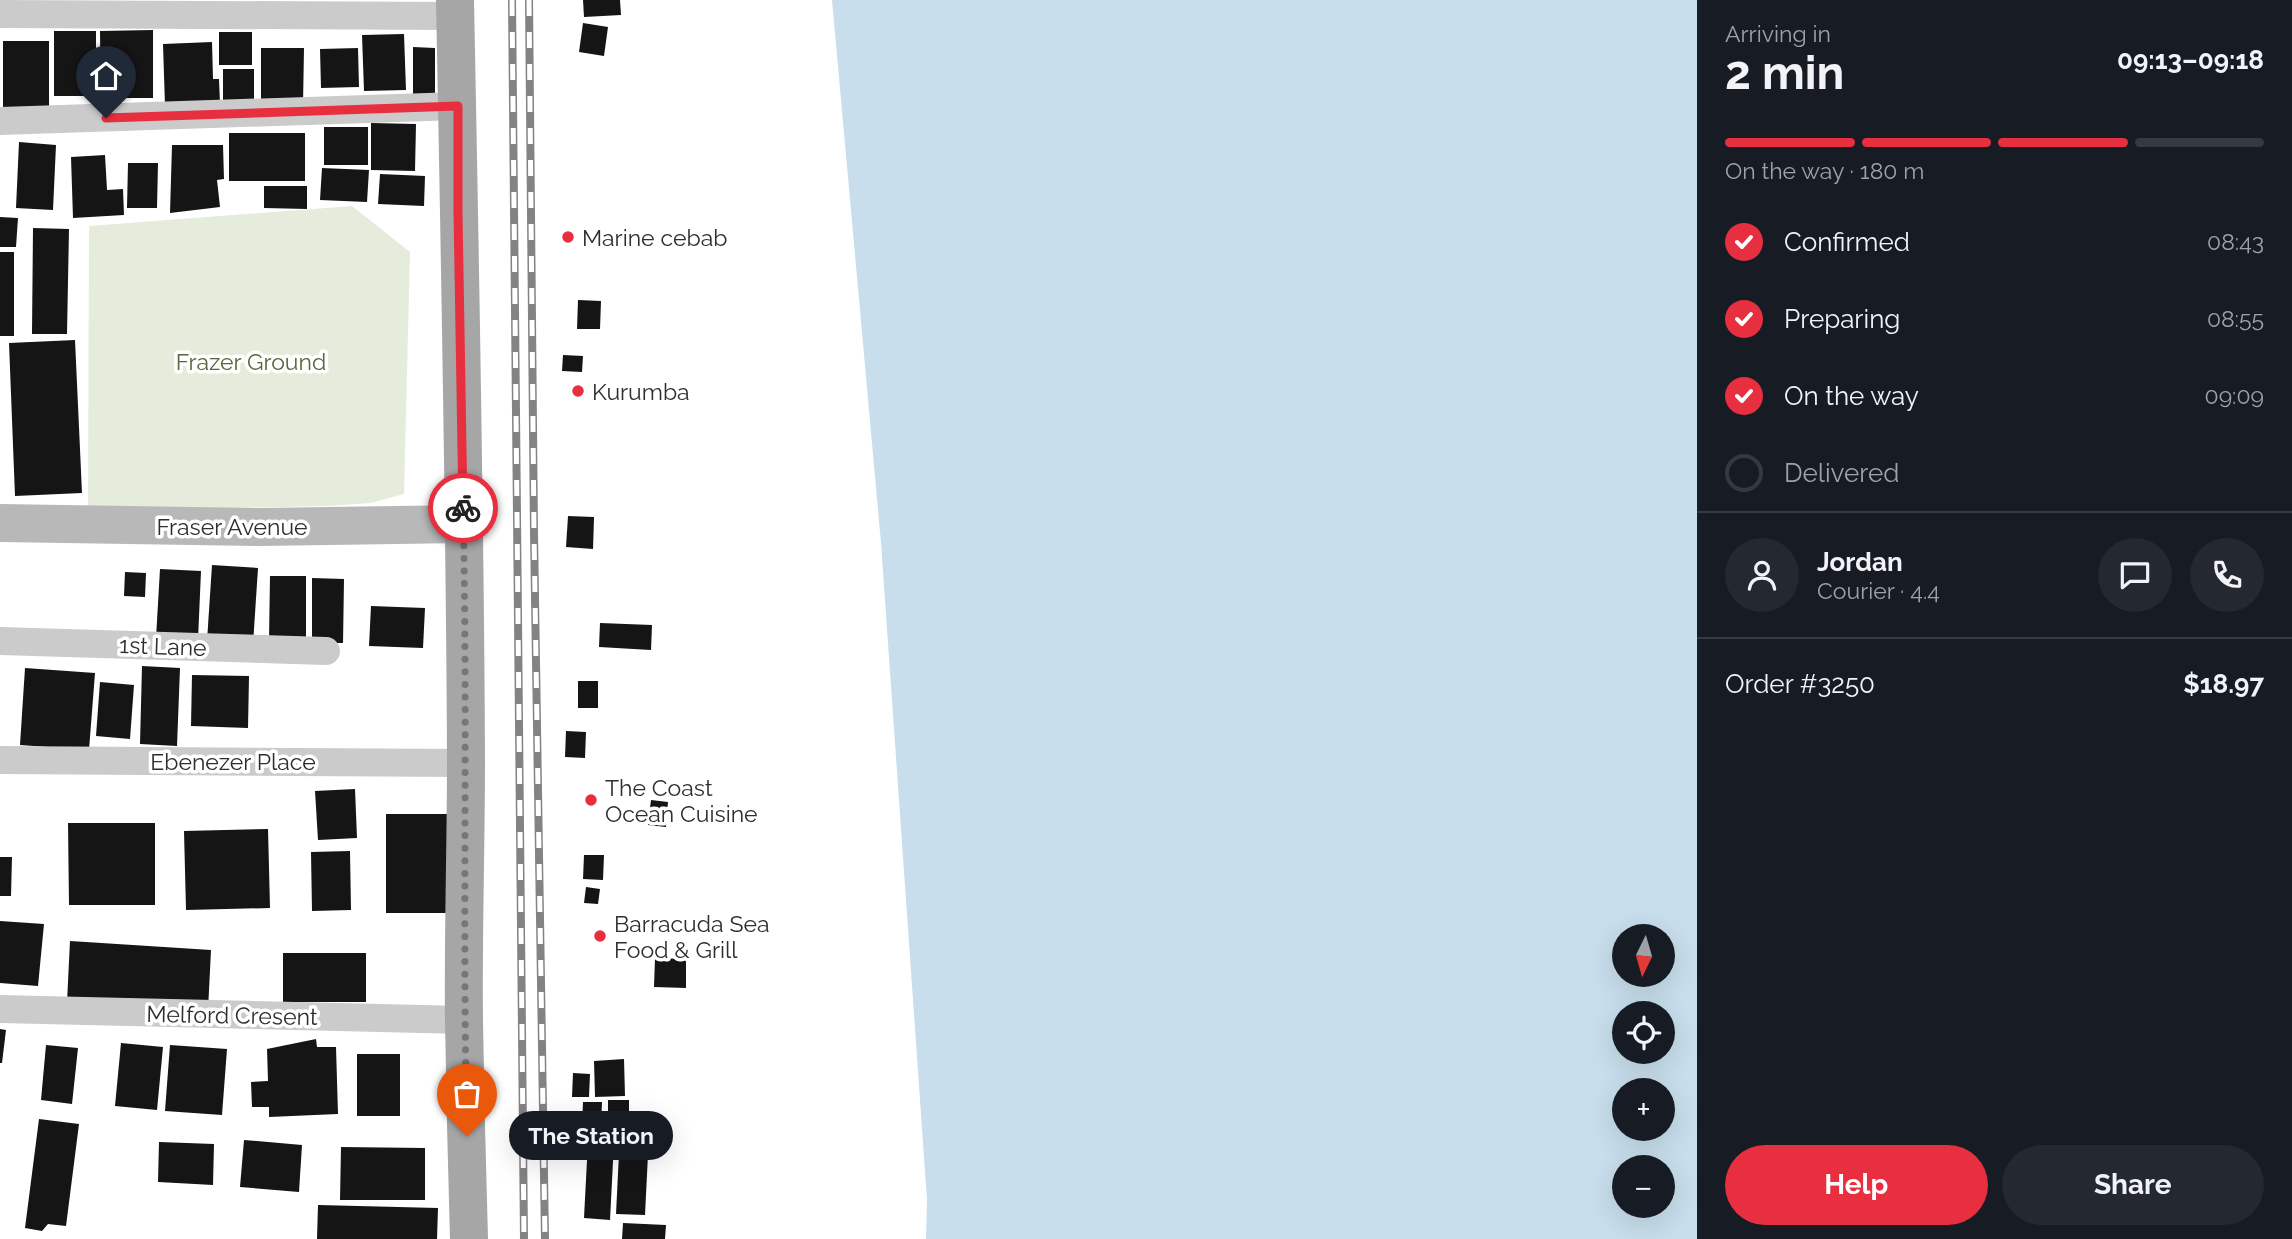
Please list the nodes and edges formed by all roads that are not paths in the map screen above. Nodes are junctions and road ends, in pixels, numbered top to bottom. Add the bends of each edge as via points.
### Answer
1 (455, 8) edge
2 (0, 14) edge
3 (458, 106) junction
4 (0, 121) edge
5 (0, 523) edge
6 (464, 524) junction
7 (0, 641) edge
8 (326, 651) dead end
9 (0, 760) edge
10 (466, 763) junction
11 (0, 1009) edge
12 (464, 1020) junction
13 (469, 1239) edge

1 - 2 street
1 - 3 main road
3 - 4 street
3 - 6 main road
5 - 6 street, Fraser Avenue
6 - 10 main road
7 - 8 street, 1st Lane
9 - 10 street, Ebenezer Place
10 - 12 main road
11 - 12 street, Melford Cresent
12 - 13 main road

